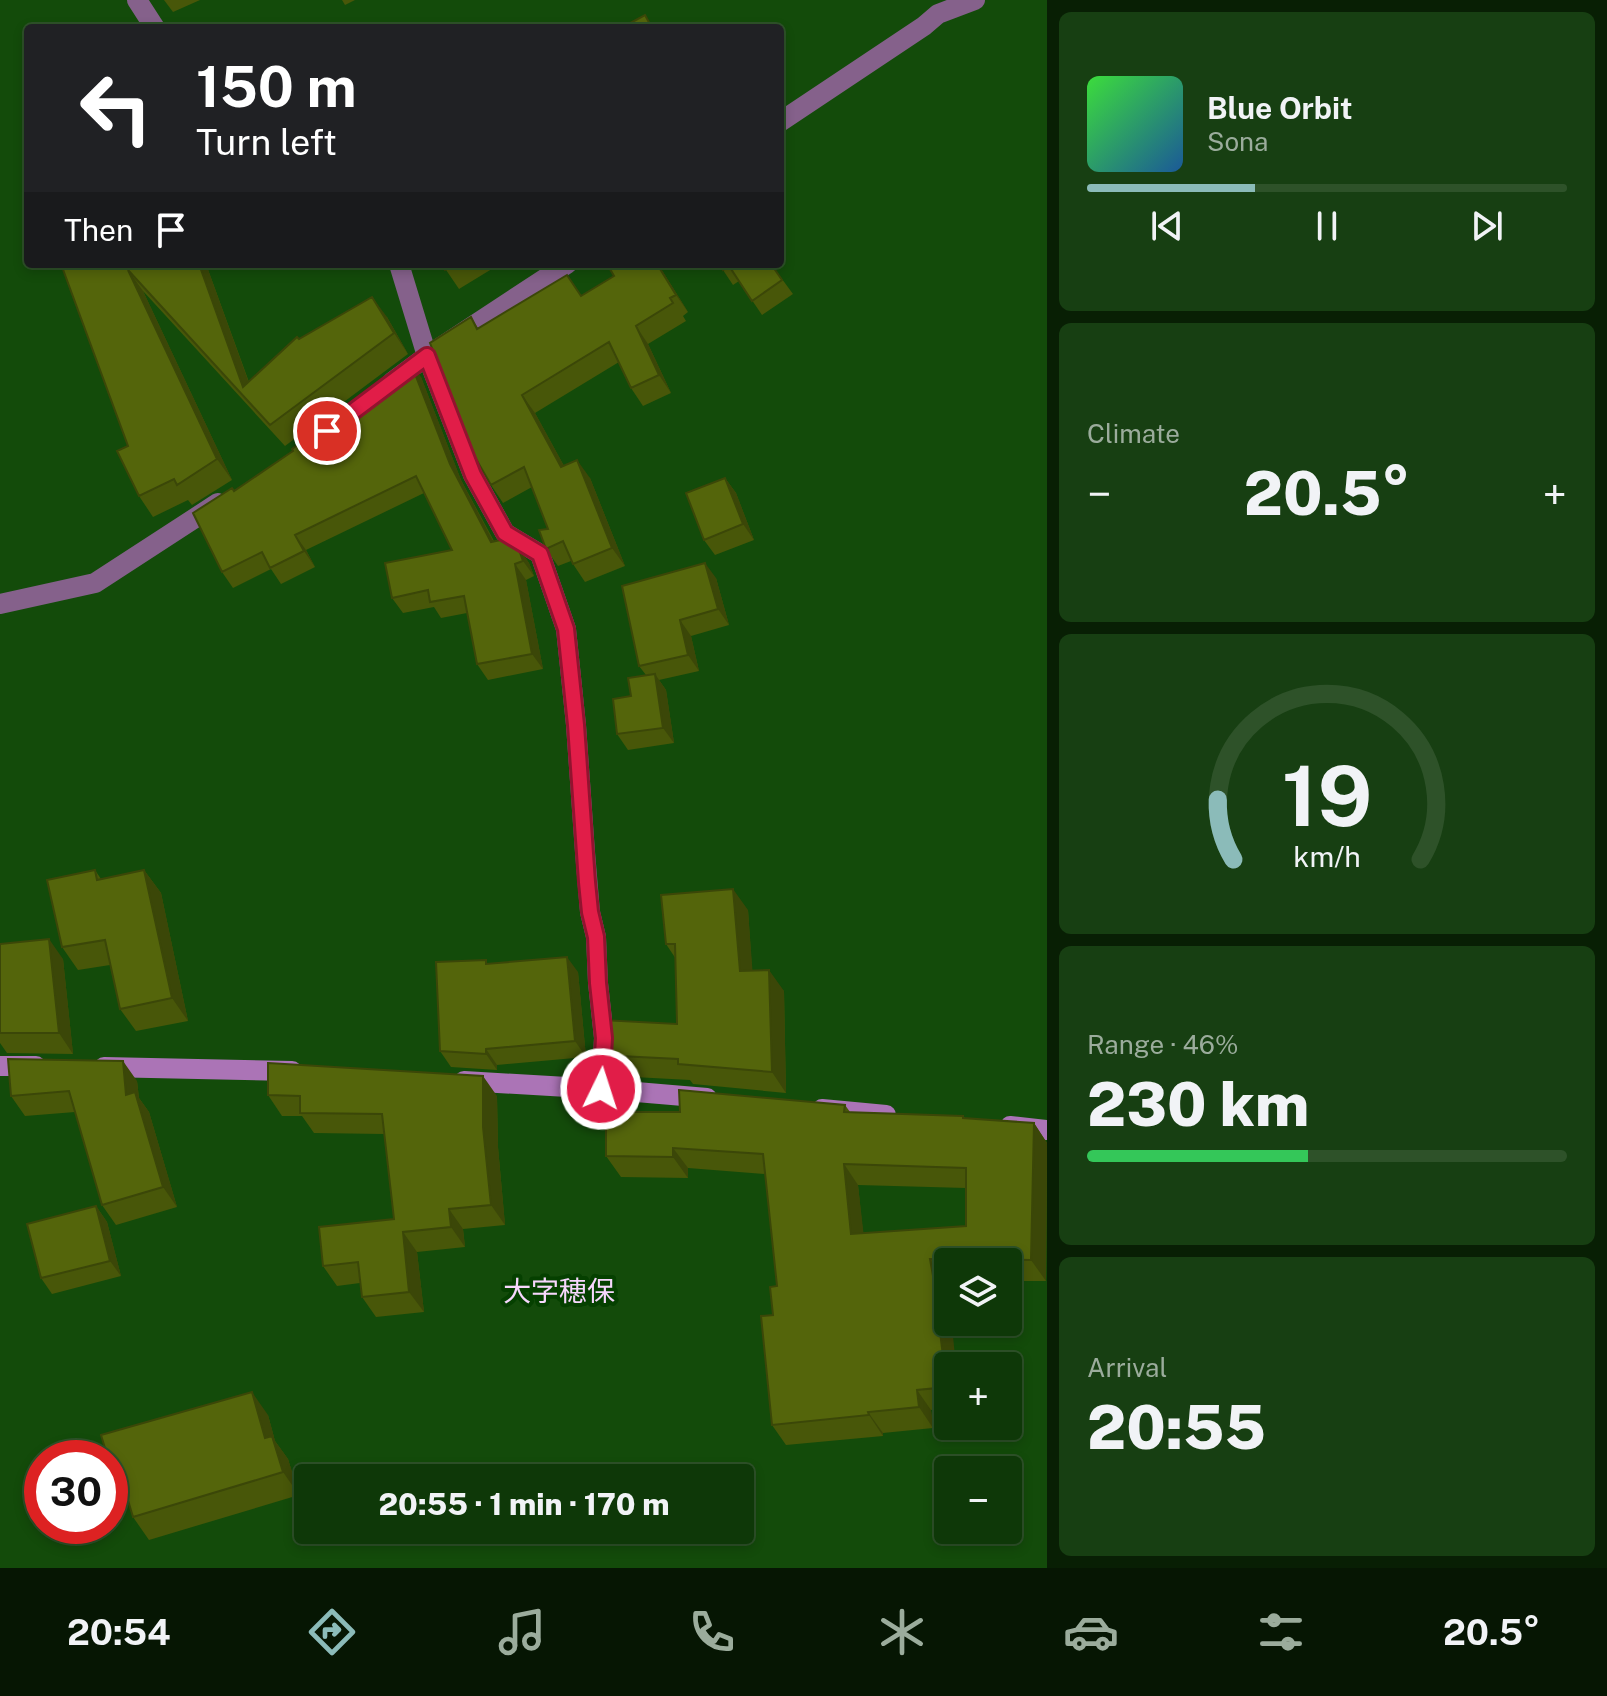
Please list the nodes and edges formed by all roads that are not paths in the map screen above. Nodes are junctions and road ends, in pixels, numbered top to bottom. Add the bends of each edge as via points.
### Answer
1 (137, 0) edge
2 (975, 0) edge
3 (152, 24) edge
4 (784, 119) edge
5 (400, 268) edge
6 (561, 268) edge
7 (427, 356) junction
8 (377, 393) edge
9 (237, 491) edge
10 (0, 604) edge
11 (0, 1066) edge
12 (312, 1072) edge
13 (449, 1080) edge
14 (601, 1089) junction
15 (729, 1100) edge
16 (808, 1108) edge
17 (904, 1117) edge
18 (983, 1124) edge
19 (1047, 1130) edge

1 - 3 street
2 - 4 street via 938,14
5 - 7 street
6 - 7 street
7 - 8 street
7 - 14 street via 473,475 505,533 540,554 566,629 604,1038
9 - 10 street via 95,583
11 - 12 street
13 - 14 street
14 - 15 street
16 - 17 street
18 - 19 street

